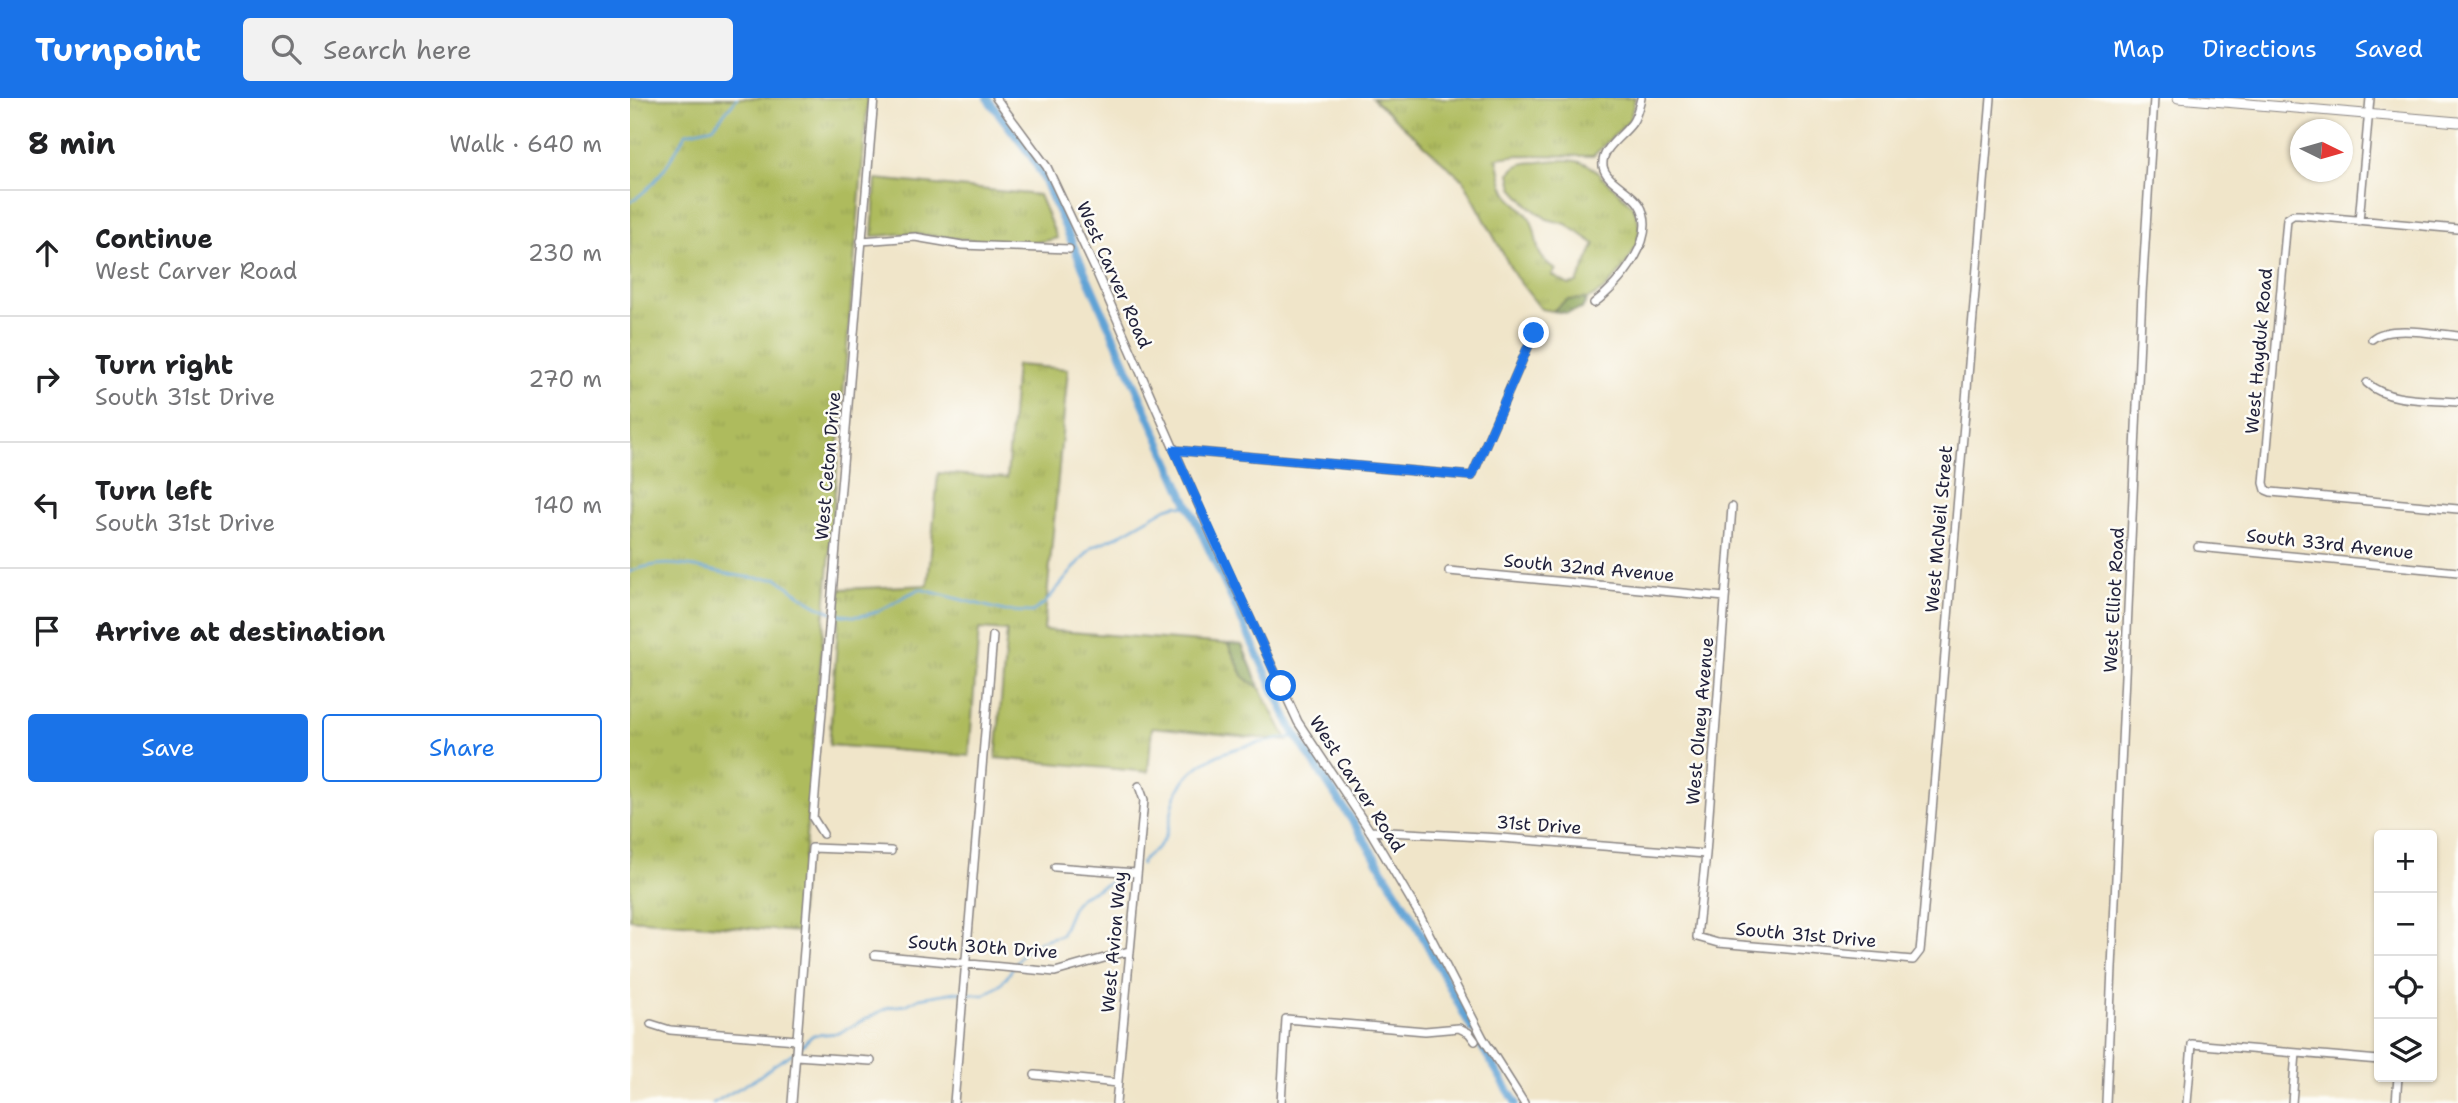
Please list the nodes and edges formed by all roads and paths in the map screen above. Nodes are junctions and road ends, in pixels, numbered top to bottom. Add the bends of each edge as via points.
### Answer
1 (874, 98) edge
2 (996, 98) edge
3 (1641, 98) edge
4 (1992, 98) edge
5 (2154, 98) edge
6 (2178, 98) edge
7 (2370, 98) edge
8 (2369, 113) junction
9 (2458, 122) edge
10 (2359, 221) junction
11 (2458, 229) edge
12 (862, 241) junction
13 (1069, 248) dead end
14 (1594, 303) dead end
15 (1534, 333) dead end
16 (2458, 336) edge
17 (2372, 339) dead end
18 (2367, 383) dead end
19 (2458, 401) edge
20 (1174, 450) junction
21 (1732, 507) dead end
22 (2458, 509) edge
23 (2198, 547) dead end
24 (1450, 570) dead end
25 (2458, 572) edge
26 (1725, 597) junction
27 (993, 636) dead end
28 (1139, 786) dead end
29 (1370, 831) junction
30 (823, 834) dead end
31 (891, 851) dead end
32 (1706, 854) junction
33 (1055, 867) dead end
34 (1136, 873) junction
35 (1697, 937) joint
36 (1129, 951) junction
37 (875, 955) dead end
38 (1913, 960) joint
39 (965, 964) junction
40 (651, 1024) dead end
41 (797, 1041) junction
42 (1475, 1041) dead end
43 (2296, 1053) junction
44 (796, 1056) junction
45 (2374, 1060) edge
46 (871, 1061) dead end
47 (1035, 1074) dead end
48 (2398, 1082) edge
49 (1118, 1083) junction
50 (792, 1103) edge
51 (954, 1103) edge
52 (1116, 1103) edge
53 (1281, 1103) edge
54 (1524, 1103) edge
55 (2106, 1103) edge
56 (2187, 1103) edge
57 (2292, 1103) edge
58 (2396, 1103) edge

1 - 12 street, West Ceton Drive
2 - 20 street, West Carver Road via 1047,167
3 - 14 street via 1632,122 1604,155 1603,167 1606,176 1639,203 1645,228 1623,276
4 - 38 street, West McNeil Street via 1921,942
5 - 55 street, West Elliot Road
6 - 8 street
7 - 8 street
8 - 9 street
8 - 10 street
10 - 11 street
10 - 22 street, West Hayduk Road via 2299,215 2286,224 2266,489
12 - 13 street via 915,237 962,245
12 - 30 street, West Ceton Drive via 813,818
15 - 20 street via 1472,476
16 - 17 street via 2393,331
18 - 19 street via 2387,395
20 - 29 street, West Carver Road via 1298,722
21 - 26 street, West Olney Avenue
23 - 25 street, South 33rd Avenue
24 - 26 street, South 32nd Avenue
26 - 32 street, West Olney Avenue
27 - 39 street
28 - 34 street, West Avion Way via 1144,800
29 - 32 street, 31st Drive
29 - 54 street, West Carver Road via 1483,1038
31 - 41 street via 812,848
32 - 35 street, West Olney Avenue
33 - 34 street
34 - 36 street, West Avion Way
35 - 38 street, South 31st Drive via 1718,943
36 - 39 street, South 30th Drive via 1055,972
36 - 49 street, West Avion Way
37 - 39 street, South 30th Drive
39 - 51 street
40 - 41 street via 670,1030
41 - 44 street
42 - 53 street via 1458,1028 1414,1030 1286,1019
43 - 45 street
43 - 56 street via 2192,1044
43 - 57 street
44 - 46 street
44 - 50 street
47 - 49 street
48 - 58 street
49 - 52 street, West Avion Way

